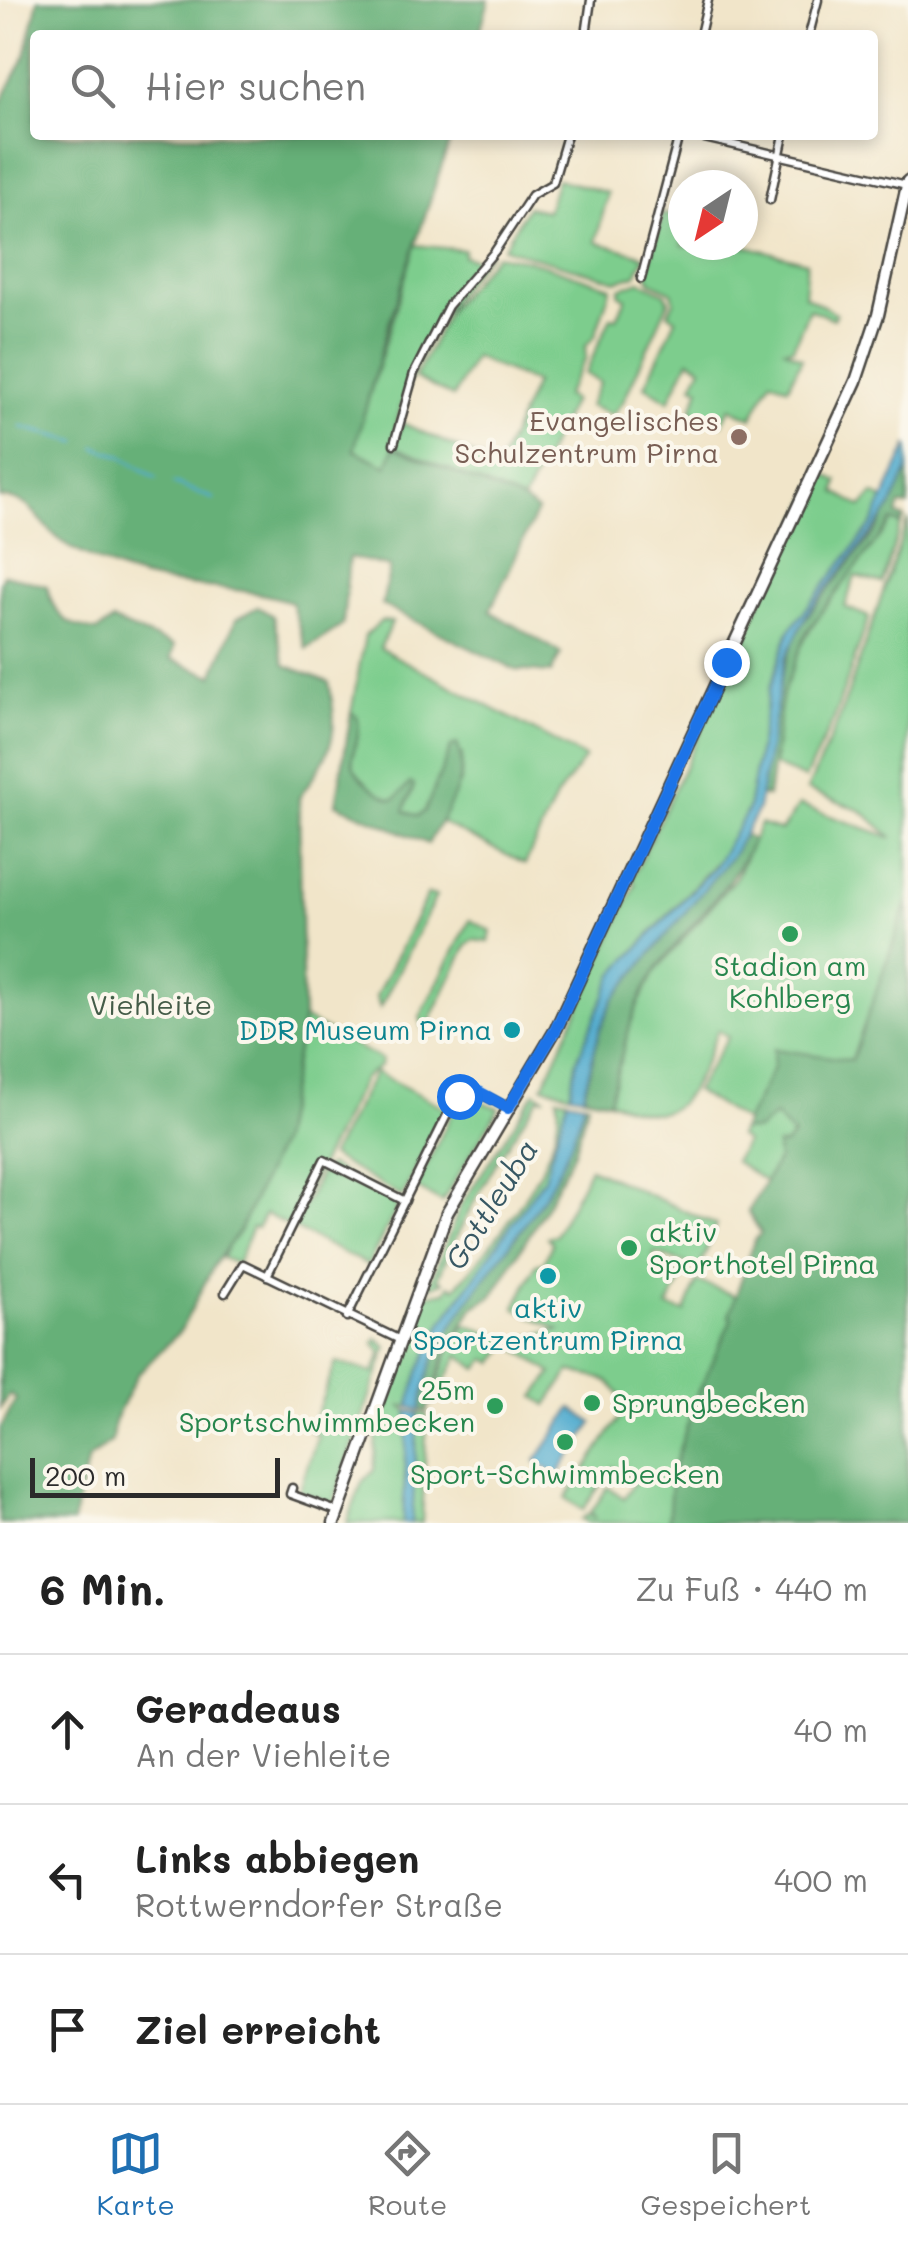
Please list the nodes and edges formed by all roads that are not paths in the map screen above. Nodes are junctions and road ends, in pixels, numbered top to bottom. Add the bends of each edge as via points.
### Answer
1 (591, 0) edge
2 (708, 0) edge
3 (818, 0) edge
4 (587, 30) edge
5 (701, 30) edge
6 (810, 30) edge
7 (566, 140) edge
8 (678, 140) edge
9 (712, 140) edge
10 (783, 140) edge
11 (779, 156) junction
12 (908, 183) edge
13 (770, 200) dead end
14 (641, 279) dead end
15 (394, 444) dead end
16 (508, 1108) junction
17 (405, 1202) junction
18 (267, 1276) junction
19 (224, 1293) dead end
20 (347, 1316) junction
21 (398, 1339) junction
22 (292, 1488) dead end
23 (336, 1518) edge

1 - 4 street
2 - 5 street
3 - 6 street
7 - 15 street via 553,183 526,202 448,306 414,373
8 - 14 street
9 - 11 street
10 - 11 street
11 - 12 street
11 - 13 street
12 - 16 main road via 856,381 556,1029
16 - 17 street via 479,1092 459,1096
16 - 21 main road via 447,1213
17 - 18 street via 324,1160
17 - 20 street
18 - 19 street via 243,1264
18 - 20 street
20 - 21 street
21 - 23 main road
22 - 23 street via 290,1494

